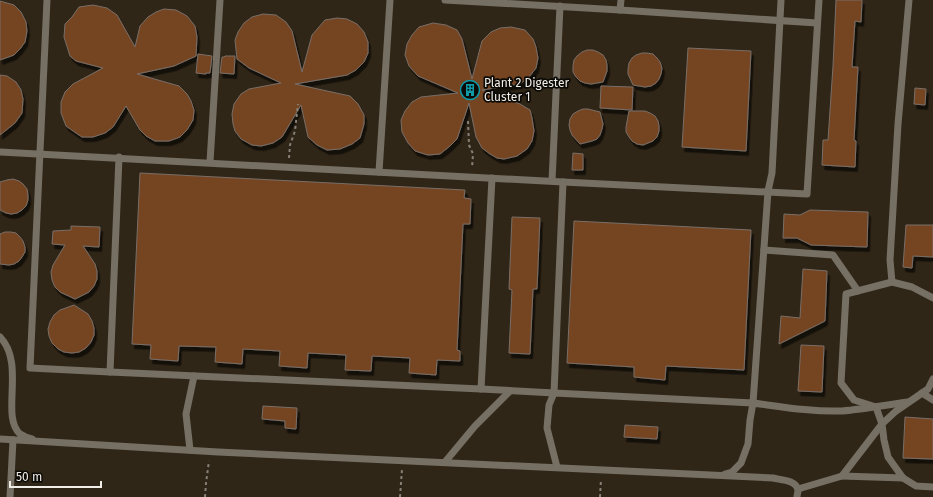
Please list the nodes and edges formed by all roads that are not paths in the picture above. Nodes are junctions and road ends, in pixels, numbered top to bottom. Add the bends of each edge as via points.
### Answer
1 (47, 0) edge
2 (220, 0) edge
3 (390, 0) edge
4 (445, 0) edge
5 (621, 0) edge
6 (780, 0) edge
7 (819, 0) edge
8 (909, 0) edge
9 (481, 1) edge
10 (560, 6) junction
11 (620, 10) junction
12 (780, 20) junction
13 (817, 23) junction
14 (0, 152) edge
15 (40, 153) junction
16 (119, 158) junction
17 (210, 162) junction
18 (379, 172) junction
19 (492, 178) junction
20 (552, 181) junction
21 (563, 182) junction
22 (768, 191) junction
23 (764, 250) junction
24 (892, 282) junction
25 (858, 291) junction
26 (933, 298) edge
27 (0, 337) edge
28 (110, 372) junction
29 (194, 376) junction
30 (933, 379) edge
31 (481, 389) junction
32 (510, 391) junction
33 (554, 393) junction
34 (922, 393) junction
35 (933, 400) edge
36 (908, 402) junction
37 (753, 403) junction
38 (876, 407) junction
39 (882, 424) junction
40 (0, 439) edge
41 (13, 440) junction
42 (38, 441) junction
43 (190, 450) junction
44 (445, 462) junction
45 (557, 467) junction
46 (720, 476) junction
47 (842, 476) junction
48 (903, 478) junction
49 (933, 487) edge
50 (797, 493) edge
51 (10, 497) edge

1 - 15 lane
2 - 17 lane
3 - 18 lane
4 - 9 lane
5 - 11 lane
6 - 12 lane
7 - 13 lane
8 - 24 lane via 898,124 890,260
9 - 10 lane
10 - 11 lane
10 - 20 lane
11 - 12 lane
12 - 13 lane
12 - 22 lane via 772,173
13 - 22 lane via 807,194
14 - 15 lane
15 - 16 lane
15 - 28 lane via 30,368
16 - 17 lane
16 - 28 lane
17 - 18 lane
18 - 19 lane
19 - 20 lane
19 - 31 lane
20 - 21 lane
21 - 22 lane
21 - 33 lane
22 - 23 lane
23 - 25 lane via 834,255
23 - 37 lane
24 - 25 lane
24 - 26 lane via 912,287
25 - 38 lane via 846,294 841,383 854,400
27 - 42 lane via 9,351 12,370 11,412 14,426 20,434
28 - 29 lane
29 - 31 lane
29 - 43 lane via 186,414
30 - 34 lane via 928,389
31 - 32 lane
32 - 33 lane
32 - 44 lane via 475,426
33 - 37 lane
33 - 45 lane via 549,405 547,428
34 - 35 lane
34 - 36 lane
36 - 38 lane
36 - 39 lane
37 - 38 lane via 804,410 841,411
37 - 46 lane via 748,444 741,463 732,472
38 - 39 lane
39 - 47 lane
39 - 48 lane via 888,457
40 - 41 lane
41 - 42 lane
41 - 51 lane
42 - 43 lane
43 - 44 lane
44 - 45 lane
45 - 46 lane
46 - 50 lane via 786,481 793,483
47 - 48 lane
47 - 50 lane
48 - 49 lane via 916,486

